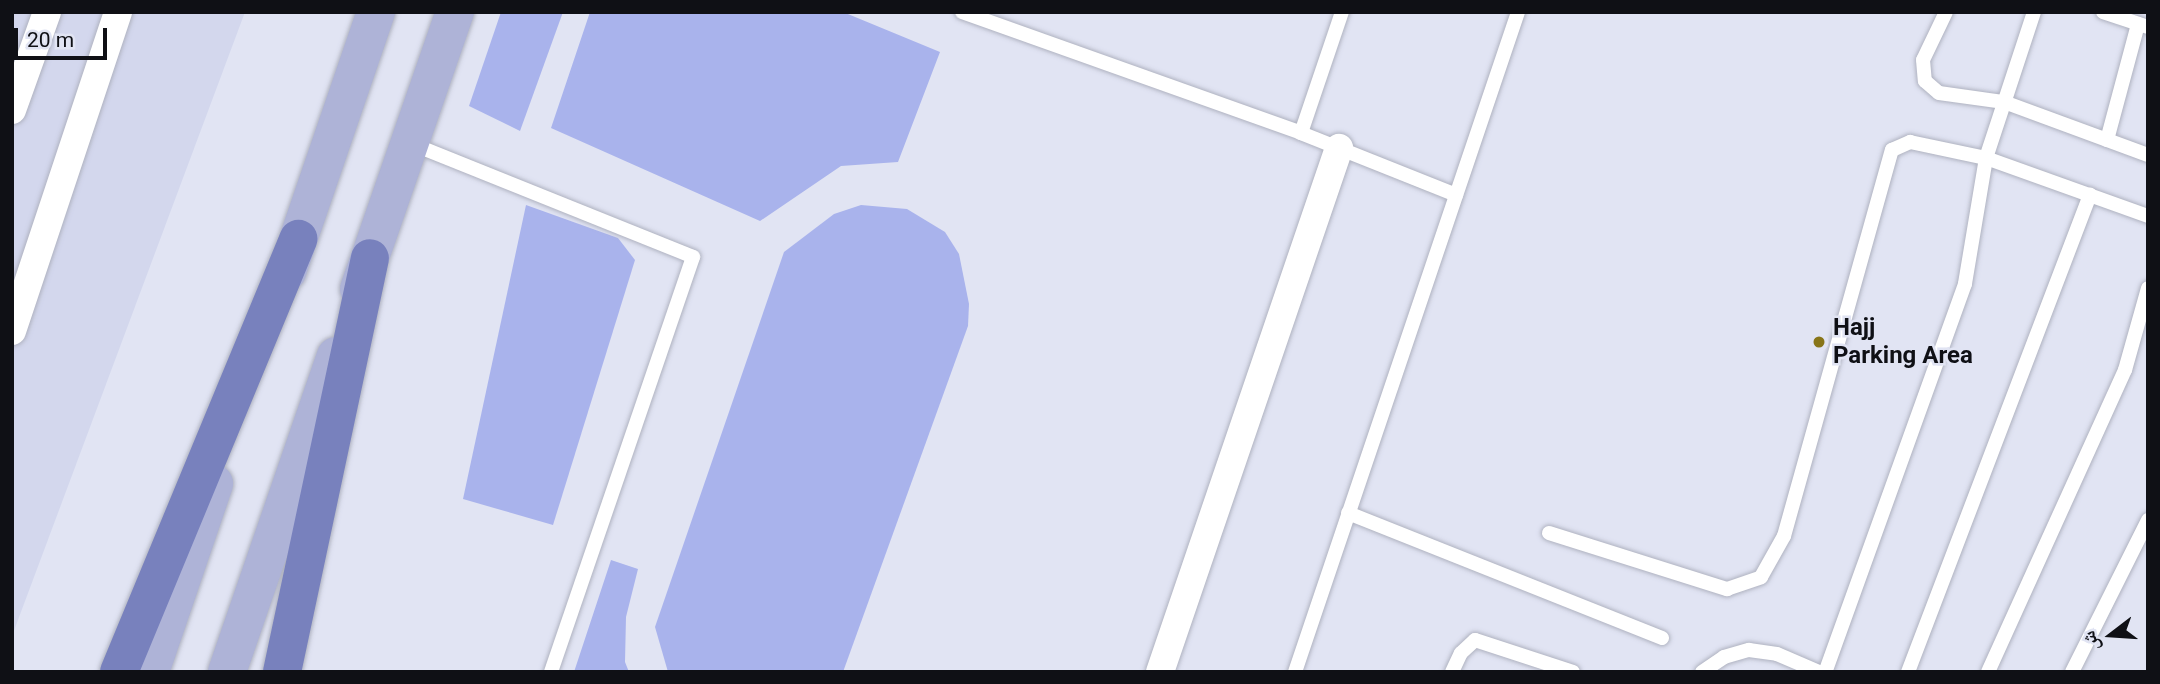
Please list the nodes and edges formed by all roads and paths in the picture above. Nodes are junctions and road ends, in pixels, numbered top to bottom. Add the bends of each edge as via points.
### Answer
1 (47, 12) edge
2 (118, 12) edge
3 (376, 12) edge
4 (455, 12) edge
5 (962, 12) edge
6 (1342, 12) edge
7 (1518, 12) edge
8 (1946, 12) edge
9 (2034, 12) edge
10 (2103, 12) edge
11 (2143, 26) edge
12 (2004, 102) junction
13 (12, 110) edge
14 (1301, 133) junction
15 (2107, 140) junction
16 (410, 143) junction
17 (1339, 148) junction
18 (2148, 155) edge
19 (1986, 158) junction
20 (1456, 195) junction
21 (2090, 195) junction
22 (2148, 216) edge
23 (298, 239) junction
24 (370, 258) junction
25 (2148, 288) edge
26 (12, 331) edge
27 (1348, 513) junction
28 (2148, 520) edge
29 (1549, 533) dead end
30 (1662, 638) dead end
31 (1546, 668) edge
32 (119, 672) edge
33 (150, 672) edge
34 (227, 672) edge
35 (282, 672) edge
36 (551, 672) edge
37 (1160, 672) edge
38 (1294, 672) edge
39 (1452, 672) edge
40 (1573, 672) edge
41 (1702, 672) edge
42 (1819, 672) edge
43 (1825, 672) edge
44 (1908, 672) edge
45 (1988, 672) edge
46 (2072, 672) edge

1 - 13 street
2 - 26 street
3 - 23 main road
4 - 16 main road
5 - 14 lane
6 - 14 lane
7 - 20 lane
8 - 12 lane via 1923,60 1925,81 1939,93
9 - 12 lane
10 - 11 lane
11 - 15 lane
12 - 15 lane
12 - 19 lane
14 - 17 lane
15 - 18 lane
16 - 24 main road
16 - 36 lane via 693,257
17 - 20 lane
17 - 37 street
19 - 21 lane
19 - 29 lane via 1910,142 1892,149 1784,536 1761,577 1727,589
19 - 43 lane via 1965,284
20 - 27 lane
21 - 22 lane
21 - 44 lane
23 - 32 highway
23 - 33 main road
24 - 34 main road
24 - 35 highway
25 - 45 lane via 2125,370
27 - 30 lane
27 - 38 lane
28 - 46 lane
31 - 39 lane via 1475,640 1461,653
31 - 40 lane
41 - 42 lane via 1724,657 1749,650 1777,654

